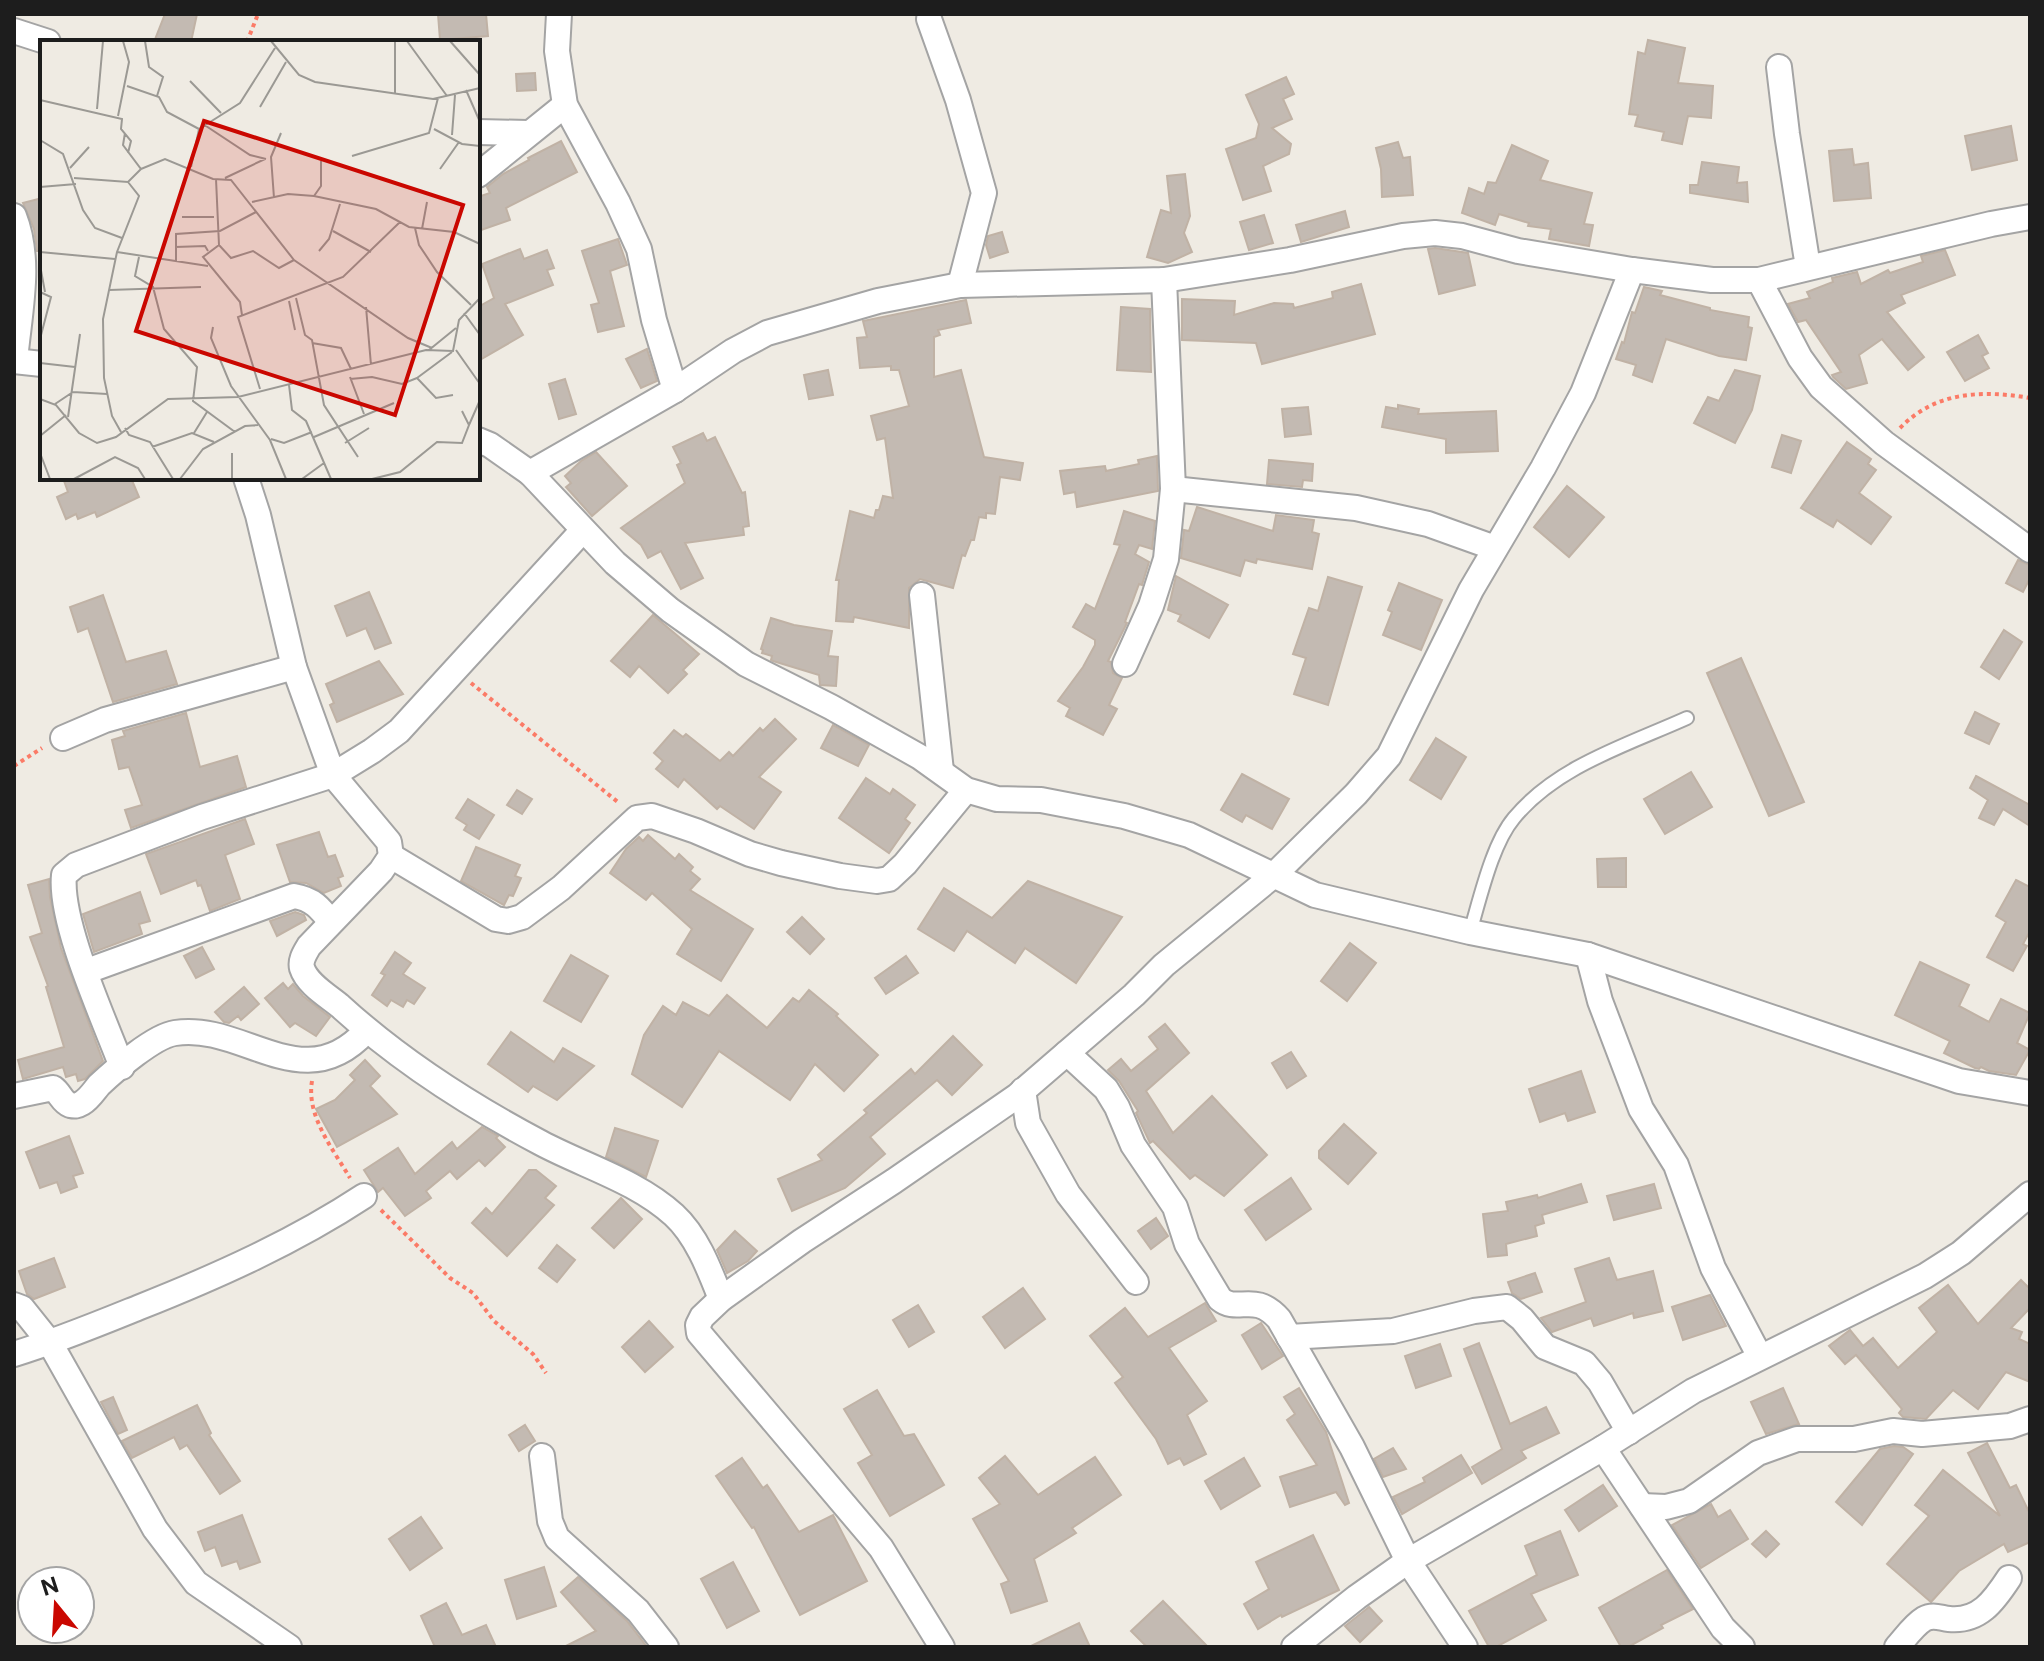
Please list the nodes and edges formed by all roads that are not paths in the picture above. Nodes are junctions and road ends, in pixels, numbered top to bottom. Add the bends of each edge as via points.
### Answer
1 (559, 14) edge
2 (929, 19) dead end
3 (14, 31) edge
4 (42, 40) edge
5 (1779, 67) dead end
6 (565, 105) junction
7 (480, 132) edge
8 (528, 133) junction
9 (480, 173) edge
10 (14, 216) edge
11 (2030, 217) edge
12 (1808, 267) junction
13 (1632, 270) junction
14 (1164, 280) junction
15 (1759, 280) junction
16 (960, 285) junction
17 (14, 361) edge
18 (40, 364) edge
19 (675, 390) junction
20 (480, 441) edge
21 (530, 473) junction
22 (247, 480) edge
23 (1173, 489) junction
24 (583, 530) junction
25 (1495, 548) junction
26 (2030, 550) edge
27 (922, 595) dead end
28 (1125, 664) dead end
29 (294, 667) junction
30 (1687, 718) dead end
31 (63, 738) road end
32 (941, 771) junction
33 (333, 775) junction
34 (966, 790) junction
35 (391, 856) junction
36 (1274, 875) junction
37 (331, 922) junction
38 (1470, 932) junction
39 (1588, 955) junction
40 (87, 971) junction
41 (366, 1031) junction
42 (1067, 1053) junction
43 (122, 1067) junction
44 (1023, 1090) junction
45 (2030, 1093) edge
46 (14, 1096) edge
47 (989, 1115) junction
48 (1028, 1123) junction
49 (2030, 1194) edge
50 (364, 1196) road end
51 (1136, 1282) dead end
52 (721, 1299) junction
53 (14, 1305) edge
54 (1289, 1337) junction
55 (50, 1343) junction
56 (14, 1354) edge
57 (1760, 1357) junction
58 (2030, 1419) edge
59 (1629, 1432) junction
60 (1603, 1448) junction
61 (542, 1456) dead end
62 (1642, 1506) junction
63 (1408, 1561) junction
64 (2009, 1578) dead end
65 (289, 1647) edge
66 (666, 1647) edge
67 (942, 1647) edge
68 (1294, 1647) edge
69 (1465, 1647) edge
70 (1742, 1647) edge
71 (1897, 1647) edge

1 - 6 street via 557,51
2 - 16 street via 984,193
3 - 4 street
5 - 12 street
6 - 8 street
6 - 19 street via 639,249
7 - 8 street
8 - 9 street
10 - 17 street via 24,268
11 - 12 street
12 - 15 street
13 - 14 street via 1435,233
13 - 15 street
13 - 25 street via 1583,393
14 - 16 street
14 - 23 street
15 - 26 street via 1821,387 1884,443
16 - 19 street via 878,301 767,333
17 - 18 street
19 - 21 street
20 - 21 street
21 - 24 street
22 - 29 street
23 - 25 street via 1356,508 1428,524
23 - 28 street via 1166,559
24 - 32 street via 670,610 746,664
24 - 33 street via 399,731
25 - 36 street via 1389,756
27 - 32 street
29 - 31 street via 105,720
29 - 33 street
30 - 38 lane via 1551,782 1512,820 1493,859
32 - 34 street
33 - 35 street via 389,842
33 - 40 street via 76,865 64,875 63,890
34 - 35 street via 905,864 889,879 877,881 781,863 652,816 637,818 561,888 522,917 508,921 496,919
34 - 36 street via 1124,816 1189,835
35 - 37 street
36 - 38 street via 1315,895
36 - 42 street
37 - 40 street via 319,906 294,896
37 - 41 street via 309,946 301,967
38 - 39 street
39 - 45 street via 1959,1081
39 - 57 street via 1641,1109 1676,1165 1713,1268
40 - 43 street
41 - 43 street via 337,1055 315,1060 202,1032 173,1033 152,1042
41 - 52 street via 540,1142 647,1194 676,1216 693,1240
42 - 44 street
42 - 54 street via 1106,1089 1133,1145 1175,1207 1187,1244 1220,1299 1228,1305 1266,1307
43 - 46 street via 75,1106 53,1088
44 - 47 street
44 - 48 street
47 - 48 street
47 - 52 street
48 - 51 street via 1068,1194
49 - 57 street via 1961,1253 1925,1276
50 - 55 street via 218,1276
52 - 67 street via 702,1317 699,1333 881,1548
53 - 55 street
54 - 59 street via 1393,1331 1507,1307 1545,1347 1584,1363
54 - 63 street via 1352,1447
55 - 56 street
55 - 65 street via 155,1529 196,1583
57 - 59 street
58 - 62 street via 2010,1426 1922,1434 1893,1431 1854,1439 1797,1439 1758,1453 1689,1501
59 - 60 street
60 - 62 street
60 - 63 street
61 - 66 street via 557,1538 630,1603
62 - 70 street via 1723,1628
63 - 68 street
63 - 69 street
64 - 71 street via 1994,1601 1975,1616 1923,1619

